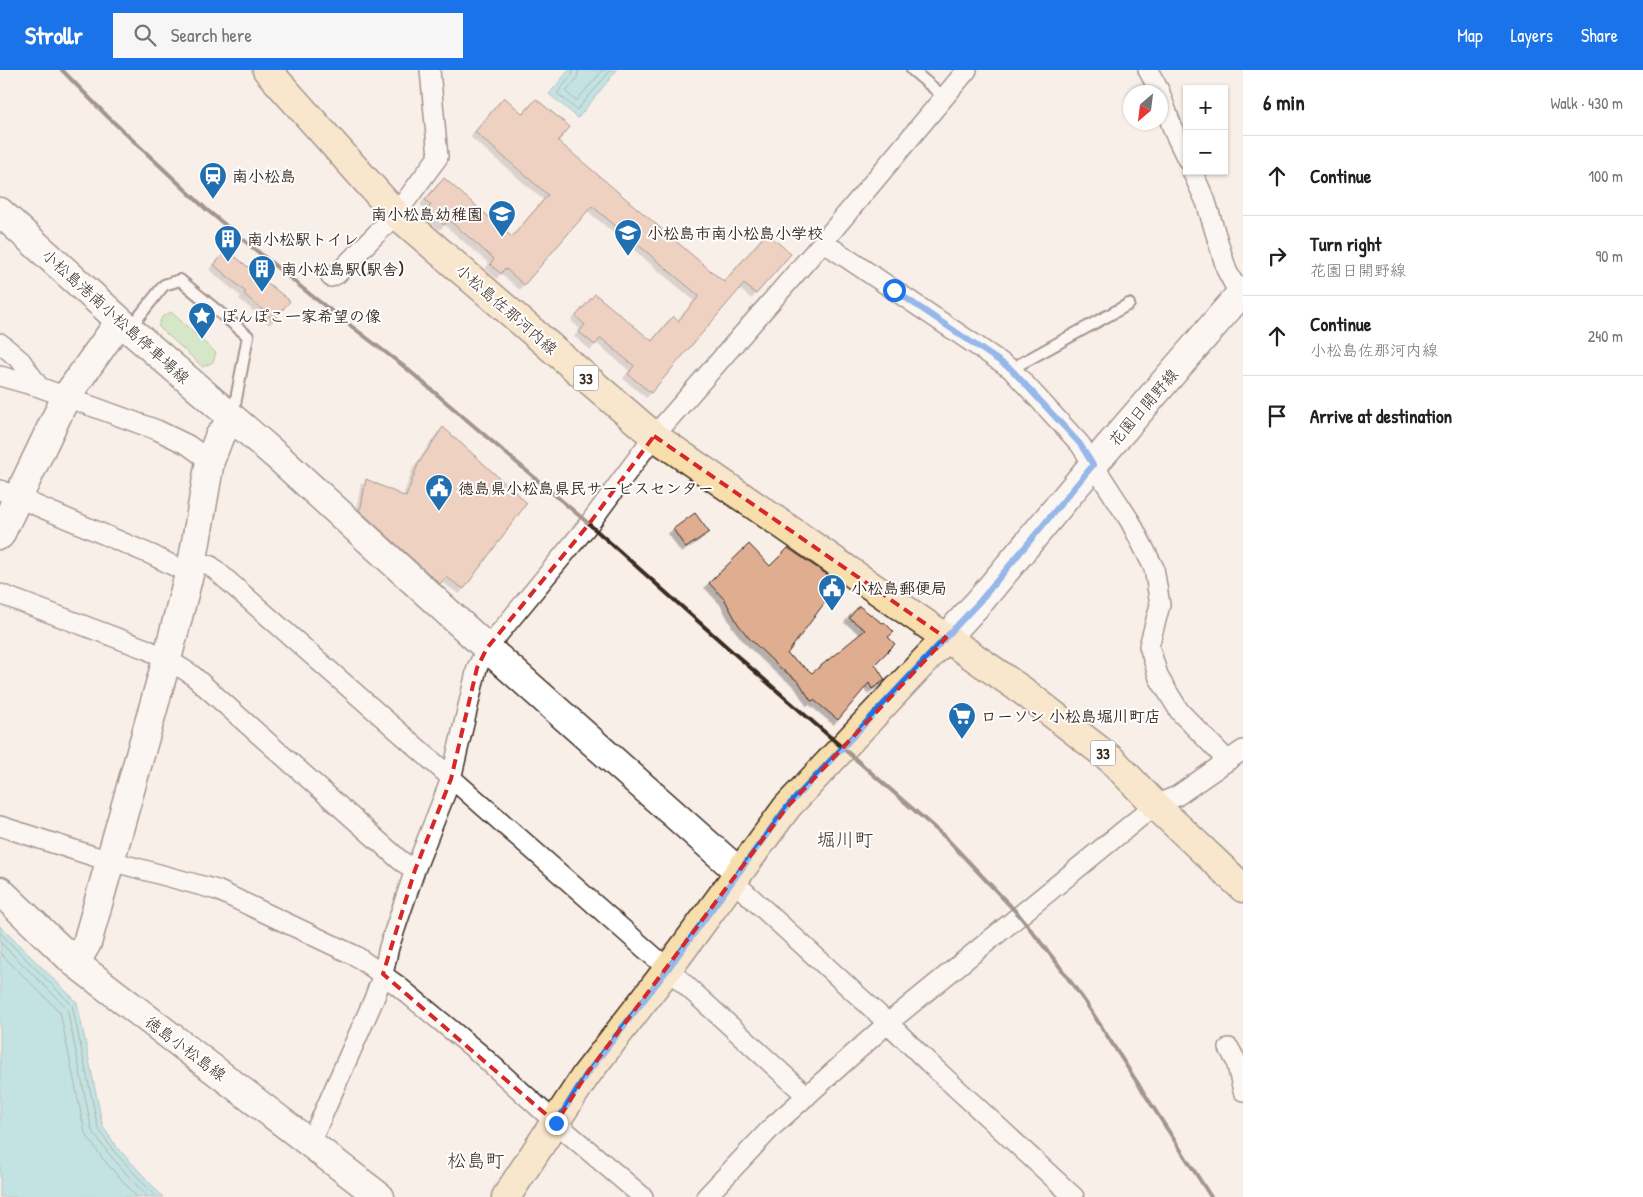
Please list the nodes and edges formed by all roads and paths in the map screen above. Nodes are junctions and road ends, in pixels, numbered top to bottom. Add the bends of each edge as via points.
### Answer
1 (267, 70) edge
2 (430, 70) edge
3 (912, 70) edge
4 (967, 70) edge
5 (1148, 70) edge
6 (1156, 85) edge
7 (943, 96) junction
8 (1168, 115) edge
9 (1183, 151) edge
10 (1194, 175) edge
11 (0, 212) edge
12 (396, 214) junction
13 (823, 242) junction
14 (331, 277) dead end
15 (1242, 296) edge
16 (1129, 304) dead end
17 (124, 325) junction
18 (0, 343) edge
19 (1011, 369) junction
20 (0, 376) edge
21 (39, 387) junction
22 (66, 397) junction
23 (232, 420) junction
24 (654, 436) junction
25 (210, 461) junction
26 (1093, 465) junction
27 (9, 494) edge
28 (0, 535) edge
29 (190, 566) junction
30 (0, 594) edge
31 (946, 638) junction
32 (487, 648) junction
33 (167, 659) junction
34 (1235, 755) edge
35 (451, 779) junction
36 (1155, 805) junction
37 (0, 826) edge
38 (111, 861) junction
39 (415, 870) junction
40 (736, 877) junction
41 (1243, 888) edge
42 (0, 891) edge
43 (75, 963) junction
44 (668, 969) junction
45 (383, 974) junction
46 (888, 1023) junction
47 (1229, 1048) dead end
48 (1243, 1091) edge
49 (807, 1096) junction
50 (556, 1123) junction
51 (307, 1141) junction
52 (380, 1197) edge
53 (506, 1197) edge
54 (643, 1197) edge
55 (706, 1197) edge
56 (1074, 1197) edge

1 - 12 main road, 小松島佐那河内線 / 33
2 - 12 street via 438,157
3 - 7 lane
4 - 7 street
5 - 6 street
7 - 13 street
8 - 9 street
10 - 15 street via 1228,271
11 - 17 street, 小松島港南小松島停車場線
12 - 14 street via 338,274
12 - 24 main road, 小松島佐那河内線 / 33
13 - 19 street
13 - 24 street
15 - 26 street, 花園日開野線
16 - 19 lane
17 - 22 street
17 - 23 street, 小松島港南小松島停車場線
17 - 23 lane via 164,285 180,280 248,336
18 - 21 street via 21,361
19 - 26 street via 1080,444
20 - 21 street
21 - 22 street
22 - 25 street via 188,444
22 - 27 street
23 - 25 street via 219,437
23 - 32 street, 小松島港南小松島停車場線
24 - 31 main road, 小松島佐那河内線 / 33
24 - 32 street via 589,524
25 - 29 street
26 - 31 street, 花園日開野線
26 - 34 street via 1130,521 1154,568 1160,605 1149,646 1159,678 1180,712
27 - 28 street
27 - 29 street via 152,555
29 - 33 street
29 - 35 street via 211,566
30 - 33 street
31 - 36 main road, 小松島佐那河内線 / 33 via 1023,691 1112,760
31 - 40 main road via 787,807
32 - 35 street via 477,668
32 - 40 street, 小松島港南小松島停車場線
33 - 38 street
33 - 39 street via 191,674
34 - 36 street via 1177,796
35 - 39 street
35 - 44 street
36 - 41 main road, 小松島佐那河内線 / 33
36 - 46 street
37 - 38 street
38 - 43 street via 87,943
38 - 45 street via 216,890 356,956
39 - 45 street
40 - 44 main road
40 - 46 street
42 - 43 street, 徳島小松島線
43 - 51 street, 徳島小松島線
44 - 49 street
44 - 50 main road via 586,1075
45 - 50 street via 479,1053
45 - 51 street via 316,1130
46 - 49 street
46 - 56 street
47 - 48 street via 1236,1061
49 - 55 street via 773,1126
50 - 53 main road
50 - 54 street
51 - 52 street, 徳島小松島線

